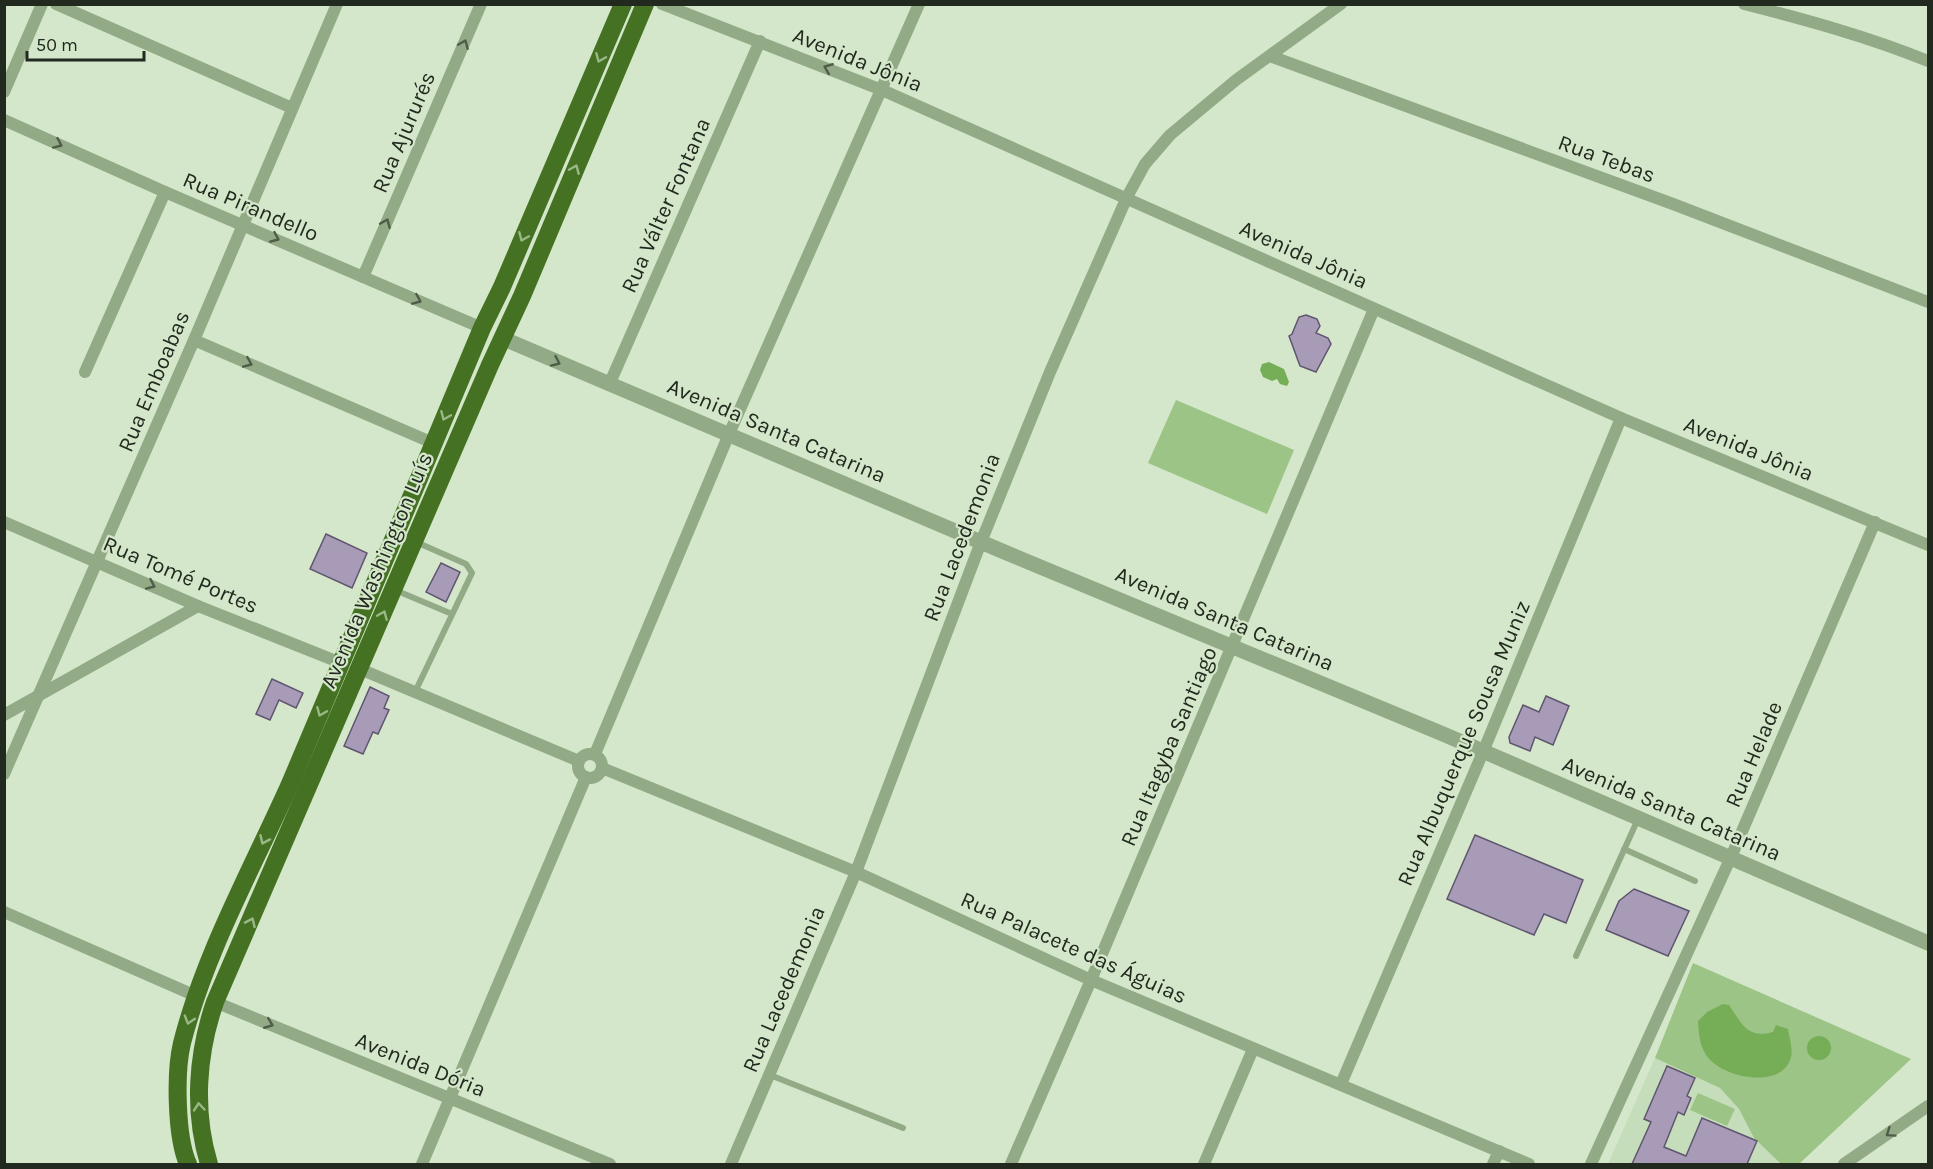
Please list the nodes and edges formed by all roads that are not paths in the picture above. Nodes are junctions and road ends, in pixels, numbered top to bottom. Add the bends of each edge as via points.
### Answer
1 (42, 4) edge
2 (56, 4) edge
3 (337, 4) edge
4 (481, 4) edge
5 (623, 4) edge
6 (645, 4) edge
7 (662, 4) edge
8 (919, 4) edge
9 (1341, 4) edge
10 (1744, 4) edge
11 (760, 41) junction
12 (1270, 56) junction
13 (1929, 61) edge
14 (882, 90) junction
15 (4, 92) edge
16 (292, 108) junction
17 (4, 120) edge
18 (165, 192) junction
19 (1127, 197) junction
20 (242, 224) junction
21 (363, 277) junction
22 (1929, 302) edge
23 (1374, 309) junction
24 (482, 328) junction
25 (502, 338) junction
26 (194, 340) junction
27 (85, 372) dead end
28 (609, 385) junction
29 (1621, 418) junction
30 (729, 434) junction
31 (433, 443) junction
32 (4, 522) edge
33 (1875, 522) junction
34 (415, 541) junction
35 (981, 542) junction
36 (1929, 545) edge
37 (97, 561) junction
38 (394, 590) junction
39 (198, 606) junction
40 (452, 614) junction
41 (1233, 646) junction
42 (341, 663) junction
43 (360, 669) junction
44 (415, 692) junction
45 (40, 695) junction
46 (4, 715) edge
47 (1483, 752) junction
48 (595, 754) junction
49 (579, 761) junction
50 (602, 768) junction
51 (4, 774) edge
52 (586, 777) junction
53 (1638, 818) junction
54 (1624, 849) junction
55 (1731, 857) junction
56 (856, 872) junction
57 (1695, 881) dead end
58 (4, 912) edge
59 (1929, 943) edge
60 (1576, 956) dead end
61 (1091, 980) junction
62 (196, 996) junction
63 (215, 1002) junction
64 (1253, 1049) junction
65 (769, 1074) junction
66 (1341, 1084) junction
67 (451, 1099) junction
68 (1929, 1106) edge
69 (903, 1128) dead end
70 (1499, 1151) junction
71 (1850, 1163) edge
72 (188, 1164) edge
73 (209, 1164) edge
74 (422, 1164) edge
75 (610, 1164) edge
76 (731, 1164) edge
77 (1011, 1164) edge
78 (1204, 1164) edge
79 (1493, 1164) edge
80 (1529, 1164) edge
81 (1591, 1164) edge

1 - 15 street
2 - 16 street
3 - 16 street, Rua Emboabas
21 -> 4 street, Rua Ajururés
5 -> 24 highway, Avenida Washington Luís
25 -> 6 highway, Avenida Washington Luís
7 - 11 street, Avenida Jônia
8 - 14 street
9 - 12 street, Rua Lacedemonia
10 - 13 street via 1890,45
14 -> 11 street, Avenida Jônia
11 - 28 street, Rua Válter Fontana
12 - 19 street, Rua Lacedemonia via 1170,135 1145,164
12 - 22 street, Rua Tebas
14 - 19 street, Avenida Jônia
14 - 30 street
16 - 20 street, Rua Emboabas
17 -> 18 street, Rua Pirandello
18 - 20 street, Rua Pirandello
18 - 27 street
19 - 23 street, Avenida Jônia
19 - 35 street, Rua Lacedemonia
20 -> 21 street, Rua Pirandello
20 - 26 street, Rua Emboabas
21 -> 24 street, Rua Pirandello
23 - 29 street, Avenida Jônia
23 - 41 street, Rua Itagyba Santiago
24 -> 31 highway, Avenida Washington Luís
25 -> 28 street, Avenida Santa Catarina
25 - 34 highway, Avenida Washington Luís
26 -> 31 street
26 - 37 street, Rua Emboabas
28 - 30 street, Avenida Santa Catarina
29 - 33 street, Avenida Jônia
29 - 47 street, Rua Albuquerque Sousa Muniz
30 - 35 street, Avenida Santa Catarina
30 - 48 street
31 - 42 highway, Avenida Washington Luís
32 - 37 street, Rua Tomé Portes
33 - 36 street, Avenida Jônia
33 - 55 street, Rua Helade
34 - 38 highway, Avenida Washington Luís
34 - 40 lane via 471,569
35 - 41 street, Avenida Santa Catarina
35 - 56 street, Rua Lacedemonia
37 -> 39 street, Rua Tomé Portes
37 - 45 street, Rua Emboabas
38 - 40 lane
43 -> 38 highway, Avenida Washington Luís
39 - 42 street, Rua Tomé Portes
39 - 45 street
40 - 44 lane
41 - 47 street, Avenida Santa Catarina
41 - 61 street, Rua Itagyba Santiago
42 -> 62 highway, Avenida Washington Luís
43 - 44 street
63 -> 43 highway, Avenida Washington Luís
44 - 49 street
45 - 46 street
45 - 51 street, Rua Emboabas
47 - 53 street, Avenida Santa Catarina
47 - 66 street, Rua Albuquerque Sousa Muniz
48 - 49 street via 584,755
48 - 50 street via 602,760
49 - 52 street via 579,769
50 - 52 street via 598,775
50 - 56 street, Rua Palacete das Águias
52 - 67 street
53 - 54 lane
53 - 55 street, Avenida Santa Catarina
54 - 57 lane
54 - 60 lane
55 - 59 street, Avenida Santa Catarina
55 - 81 street, Rua Helade
56 - 61 street, Rua Palacete das Águias
56 - 65 street, Rua Lacedemonia
58 - 62 street
61 - 64 street, Rua Palacete das Águias
61 - 77 street, Rua Itagyba Santiago
62 -> 72 highway, Avenida Washington Luís via 181,1046 178,1091 180,1134
63 -> 67 street, Avenida Dória
73 -> 63 highway, Avenida Washington Luís via 198,1102 207,1026
64 - 66 street, Rua Palacete das Águias
64 - 78 street
65 - 69 lane
65 - 76 street, Rua Lacedemonia
66 - 70 street, Rua Palacete das Águias
67 - 74 street
67 - 75 street, Avenida Dória
68 -> 71 street
70 - 79 street
70 - 80 street, Rua Palacete das Águias

